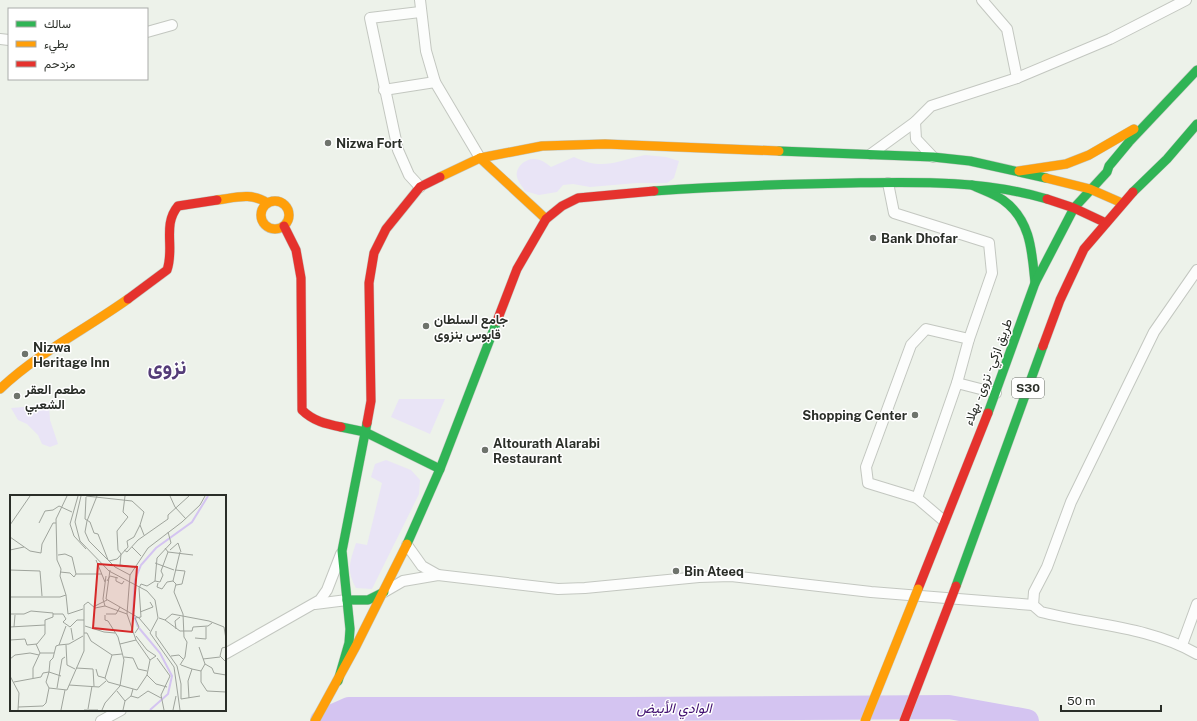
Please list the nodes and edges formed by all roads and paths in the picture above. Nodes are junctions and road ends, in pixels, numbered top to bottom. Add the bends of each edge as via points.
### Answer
1 (420, 0) edge
2 (982, 0) edge
3 (1186, 0) edge
4 (420, 12) junction
5 (172, 25) dead end
6 (148, 32) edge
7 (1197, 70) edge
8 (1017, 78) junction
9 (434, 82) junction
10 (384, 90) junction
11 (1148, 121) junction
12 (915, 122) junction
13 (1197, 124) edge
14 (871, 154) junction
15 (933, 157) junction
16 (480, 158) junction
17 (1019, 171) junction
18 (888, 183) junction
19 (972, 185) junction
20 (420, 187) junction
21 (1090, 189) junction
22 (1122, 203) junction
23 (267, 204) junction
24 (1074, 208) junction
25 (546, 219) junction
26 (1106, 224) junction
27 (284, 226) junction
28 (1197, 270) edge
29 (1034, 283) junction
30 (969, 339) junction
31 (957, 383) junction
32 (0, 389) edge
33 (996, 393) junction
34 (365, 432) junction
35 (440, 469) junction
36 (917, 498) junction
37 (944, 520) junction
38 (407, 545) junction
39 (342, 551) junction
40 (438, 575) junction
41 (384, 592) junction
42 (347, 600) junction
43 (316, 604) junction
44 (1197, 604) edge
45 (1033, 605) junction
46 (1182, 645) junction
47 (226, 653) edge
48 (1197, 654) edge
49 (338, 681) junction
50 (119, 711) edge
51 (101, 721) edge
52 (315, 721) edge
53 (865, 721) edge
54 (904, 721) edge

1 - 4 street
2 - 8 street via 1007,29
3 - 8 street via 1110,39
4 - 9 street
4 - 10 street via 370,18
5 - 6 street
7 - 11 street, طريق ازكي - نزوى - بهلاء / S30
8 - 12 street via 931,106
9 - 10 street
9 - 16 street
10 - 20 street via 398,150 409,175
11 - 17 street via 1095,152 1066,164
11 - 21 street, طريق ازكي - نزوى - بهلاء / S30
12 - 14 street
12 - 15 street via 916,139
13 - 22 street, S30 via 1167,159
14 - 15 street
14 - 16 street via 568,144 542,146
15 - 17 street
16 - 20 street
16 - 25 street
17 - 21 street
18 - 19 street via 936,182
18 - 25 street via 733,185 590,196 578,198 562,206
18 - 30 street via 894,213 988,243 992,273
19 - 24 street via 1026,193
19 - 29 street via 1003,200 1024,223 1031,242
20 - 34 street via 386,229 374,253 369,283 371,401
21 - 22 street
21 - 24 street, طريق ازكي - نزوى - بهلاء / S30
22 - 26 street, S30
23 - 27 street via 280,202 287,209 289,218
23 - 27 street via 260,216 264,224 271,229
23 - 32 street via 260,198 247,196 178,206 170,214 171,259 167,270 96,322 19,371
24 - 26 street
24 - 29 street, طريق ازكي - نزوى - بهلاء / S30
25 - 35 street via 517,269
26 - 54 street, S30, bridge via 1084,249 1060,300
27 - 34 street via 296,250 301,278 302,410 309,417 326,424
28 - 45 street via 1150,339 1071,502 1047,567 1034,592
29 - 33 street, طريق ازكي - نزوى - بهلاء / S30
30 - 31 street
30 - 36 street via 926,329 911,345 866,467 868,483
31 - 33 street
31 - 36 street
33 - 37 street, طريق ازكي - نزوى - بهلاء / S30
34 - 35 street
34 - 39 street
35 - 38 street
36 - 37 street
37 - 53 street, طريق ازكي - نزوى - بهلاء / S30, bridge
38 - 40 street via 422,566
38 - 41 street
39 - 42 street
39 - 43 street via 328,590
40 - 41 street via 403,581
40 - 45 street via 558,589 731,576 871,592
41 - 42 street via 368,600
41 - 49 street
42 - 43 street
42 - 49 street via 350,617 349,643
43 - 47 street
44 - 46 street
45 - 46 street via 1041,612 1127,630
46 - 48 street
49 - 52 street
50 - 51 street

